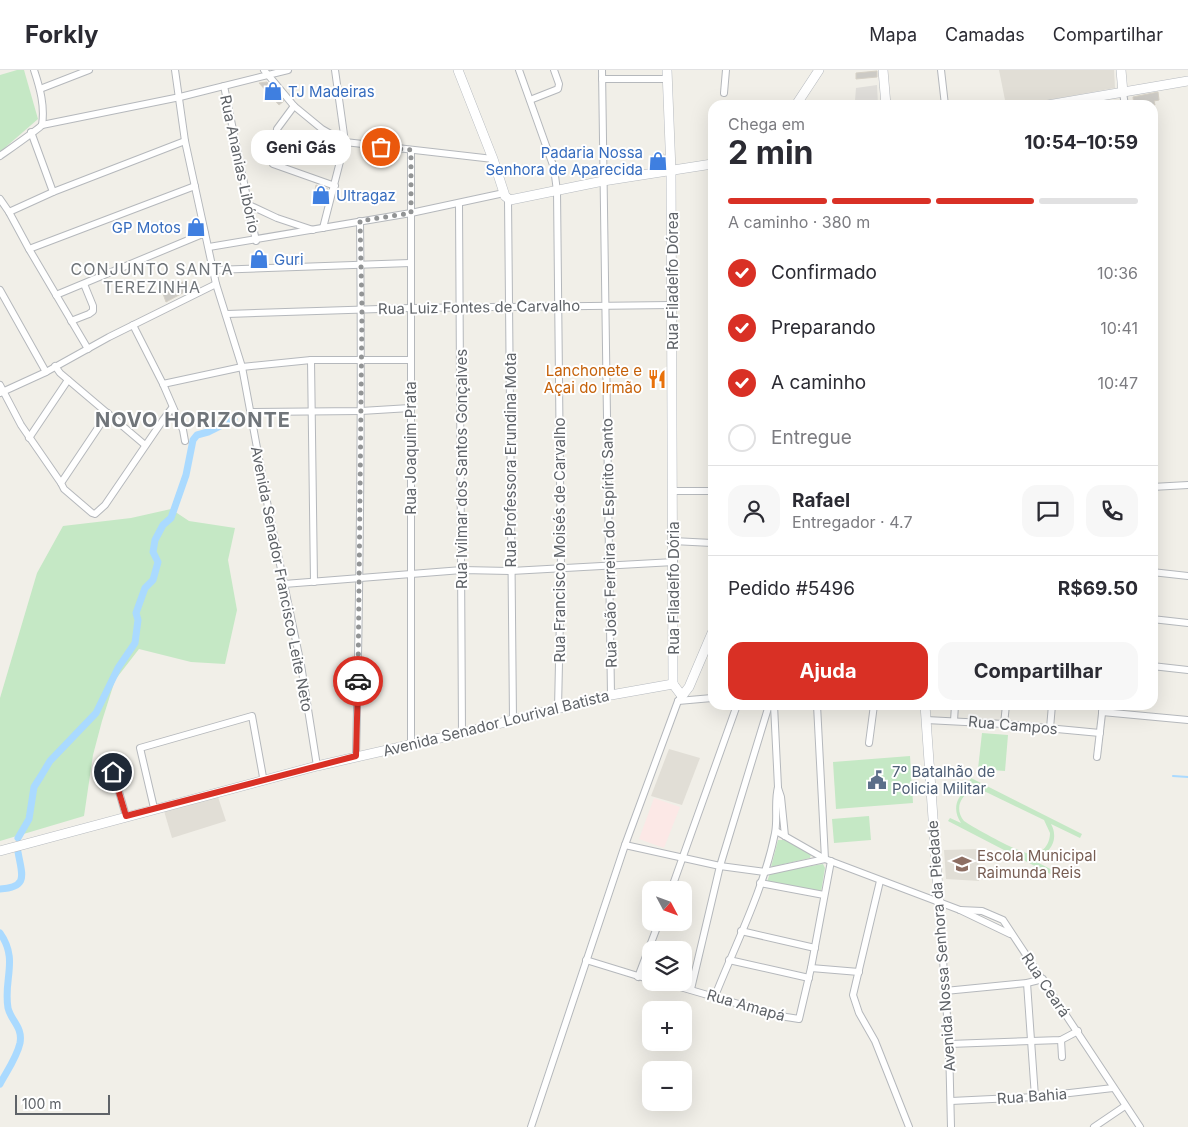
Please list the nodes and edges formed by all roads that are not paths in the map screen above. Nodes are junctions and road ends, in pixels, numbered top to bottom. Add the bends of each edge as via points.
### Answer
1 (34, 70) edge
2 (89, 70) edge
3 (175, 70) edge
4 (288, 70) edge
5 (335, 70) edge
6 (458, 70) edge
7 (519, 70) edge
8 (554, 70) edge
9 (602, 70) edge
10 (726, 70) edge
11 (819, 70) edge
12 (883, 70) edge
13 (941, 70) edge
14 (1121, 70) edge
15 (266, 73) edge
16 (668, 74) edge
17 (602, 79) junction
18 (1188, 81) edge
19 (224, 86) junction
20 (40, 89) junction
21 (724, 93) dead end
22 (1123, 93) junction
23 (180, 97) junction
24 (530, 100) junction
25 (799, 100) edge
26 (886, 100) edge
27 (944, 100) edge
28 (1079, 100) edge
29 (1124, 100) edge
30 (294, 106) junction
31 (42, 125) junction
32 (31, 132) junction
33 (185, 141) junction
34 (345, 142) junction
35 (411, 150) junction
36 (0, 156) edge
37 (493, 158) junction
38 (708, 165) edge
39 (671, 171) junction
40 (604, 181) junction
41 (195, 186) junction
42 (335, 186) junction
43 (558, 191) junction
44 (53, 192) junction
45 (506, 196) junction
46 (0, 199) edge
47 (247, 204) junction
48 (458, 204) junction
49 (9, 212) junction
50 (411, 213) junction
51 (360, 221) junction
52 (323, 228) junction
53 (314, 230) junction
54 (205, 233) junction
55 (256, 241) junction
56 (209, 248) junction
57 (29, 249) junction
58 (410, 263) junction
59 (360, 265) junction
60 (213, 270) junction
61 (84, 284) junction
62 (216, 284) junction
63 (0, 290) edge
64 (56, 295) junction
65 (671, 305) junction
66 (604, 306) junction
67 (557, 307) junction
68 (411, 308) junction
69 (459, 308) junction
70 (509, 308) junction
71 (362, 309) junction
72 (226, 314) junction
73 (71, 321) junction
74 (133, 325) junction
75 (88, 349) junction
76 (311, 360) junction
77 (361, 360) junction
78 (411, 360) junction
79 (55, 366) junction
80 (242, 367) junction
81 (46, 372) junction
82 (68, 380) junction
83 (163, 384) junction
84 (0, 385) edge
85 (2, 392) edge
86 (172, 408) junction
87 (410, 408) junction
88 (312, 410) junction
89 (361, 411) junction
90 (250, 412) junction
91 (108, 413) junction
92 (29, 438) junction
93 (184, 441) dead end
94 (145, 445) junction
95 (61, 484) junction
96 (1188, 486) edge
97 (1158, 487) edge
98 (674, 491) junction
99 (708, 491) edge
100 (673, 541) junction
101 (708, 543) edge
102 (674, 562) junction
103 (609, 566) junction
104 (562, 569) junction
105 (462, 570) junction
106 (511, 571) junction
107 (1158, 573) edge
108 (411, 574) junction
109 (1188, 576) edge
110 (360, 579) junction
111 (314, 582) junction
112 (284, 584) junction
113 (1158, 620) edge
114 (1188, 623) edge
115 (708, 643) edge
116 (1158, 667) edge
117 (1188, 670) edge
118 (673, 684) junction
119 (611, 695) junction
120 (680, 698) junction
121 (708, 698) edge
122 (558, 709) junction
123 (735, 710) edge
124 (767, 710) edge
125 (774, 710) edge
126 (817, 710) edge
127 (873, 710) edge
128 (925, 710) edge
129 (955, 710) edge
130 (1005, 710) edge
131 (1052, 710) edge
132 (1102, 710) edge
133 (1116, 710) edge
134 (513, 720) junction
135 (926, 720) junction
136 (954, 720) junction
137 (1188, 720) edge
138 (1004, 724) junction
139 (1050, 728) junction
140 (462, 733) junction
141 (1100, 733) junction
142 (869, 743) dead end
143 (410, 746) junction
144 (356, 756) junction
145 (109, 757) dead end
146 (1097, 757) dead end
147 (317, 766) junction
148 (263, 776) dead end
149 (778, 787) junction
150 (154, 808) junction
151 (126, 816) junction
152 (776, 831) junction
153 (785, 836) junction
154 (625, 845) junction
155 (0, 850) edge
156 (683, 857) junction
157 (828, 860) junction
158 (720, 866) junction
159 (765, 872) junction
160 (674, 881) edge
161 (880, 881) junction
162 (760, 883) junction
163 (824, 895) junction
164 (939, 903) junction
165 (656, 931) edge
166 (741, 931) junction
167 (815, 948) junction
168 (586, 960) junction
169 (729, 960) junction
170 (811, 968) junction
171 (858, 972) junction
172 (638, 977) junction
173 (642, 978) edge
174 (809, 978) junction
175 (1043, 979) junction
176 (1027, 984) junction
177 (692, 985) edge
178 (692, 989) edge
179 (945, 991) junction
180 (715, 996) junction
181 (1078, 1031) junction
182 (1061, 1040) junction
183 (1032, 1041) junction
184 (949, 1044) junction
185 (1062, 1058) dead end
186 (1113, 1088) junction
187 (1036, 1097) junction
188 (951, 1101) junction
189 (1124, 1106) junction
190 (531, 1127) edge
191 (909, 1127) edge
192 (951, 1127) edge
193 (1094, 1127) edge
194 (1140, 1127) edge

1 - 20 street
2 - 20 street
3 - 23 street, Avenida Senador Francisco Leite Neto
4 - 15 street
5 - 34 street
6 - 37 street
7 - 24 street, Rua Francisco Moisés de Carvalho
8 - 24 street via 558,89
9 - 17 street, Rua João Ferreira do Espírito Santo
10 - 21 street
11 - 25 street
12 - 26 street
13 - 27 street
14 - 22 street
15 - 19 street
15 - 30 street
16 - 17 street
16 - 39 street, Rua Filadelfo Dórea
17 - 40 street, Rua João Ferreira do Espírito Santo
18 - 22 street
19 - 23 street
19 - 47 street, Rua Ananias Libório
20 - 31 street
22 - 28 street
22 - 29 street
23 - 31 street
23 - 33 street, Avenida Senador Francisco Leite Neto
24 - 43 street, Rua Francisco Moisés de Carvalho via 554,168
30 - 34 street via 322,129
30 - 42 street via 278,129 273,164
31 - 32 street
32 - 36 street
32 - 44 street
33 - 41 street, Avenida Senador Francisco Leite Neto
33 - 44 street
34 - 35 street
34 - 42 street
35 - 37 street
35 - 50 street, Rua Joaquim Prata
37 - 45 street
38 - 39 street
39 - 40 street
39 - 65 street, Rua Filadelfo Dórea
40 - 43 street
40 - 66 street, Rua João Ferreira do Espírito Santo
41 - 54 street, Avenida Senador Francisco Leite Neto
41 - 57 street
42 - 52 street
43 - 45 street via 512,200
43 - 67 street, Rua Francisco Moisés de Carvalho
44 - 49 street
45 - 48 street
45 - 70 street, Rua Professora Erundina Mota
46 - 49 street
47 - 53 street
47 - 55 street, Rua Ananias Libório
48 - 50 street
48 - 69 street, Rua Ivilmar dos Santos Gonçalves
49 - 57 street
50 - 51 street
50 - 58 street, Rua Joaquim Prata
51 - 52 street
51 - 59 street
52 - 53 street
53 - 55 street
54 - 56 street, Avenida Senador Francisco Leite Neto
54 - 61 street
55 - 56 street
56 - 60 street, Avenida Senador Francisco Leite Neto
57 - 64 street
58 - 59 street
58 - 68 street, Rua Joaquim Prata
59 - 60 street
59 - 71 street
60 - 62 street, Avenida Senador Francisco Leite Neto
61 - 64 street
61 - 73 street via 93,311
62 - 72 street, Avenida Senador Francisco Leite Neto
62 - 74 street
63 - 81 street
64 - 73 street
65 - 66 street, Rua Luiz Fontes de Carvalho
65 - 98 street, Rua Filadelfo Dórea
66 - 67 street, Rua Luiz Fontes de Carvalho
66 - 103 street, Rua João Ferreira do Espírito Santo
67 - 70 street, Rua Luiz Fontes de Carvalho
67 - 104 street, Rua Francisco Moisés de Carvalho
68 - 69 street, Rua Luiz Fontes de Carvalho
68 - 71 street, Rua Luiz Fontes de Carvalho
68 - 78 street, Rua Joaquim Prata
69 - 70 street, Rua Luiz Fontes de Carvalho
69 - 105 street, Rua Ivilmar dos Santos Gonçalves
70 - 106 street, Rua Professora Erundina Mota
71 - 72 street, Rua Luiz Fontes de Carvalho
71 - 77 street
72 - 80 street, Avenida Senador Francisco Leite Neto
73 - 75 street
74 - 75 street
74 - 83 street
75 - 79 street
76 - 77 street
76 - 80 street
76 - 88 street
77 - 78 street
77 - 89 street
78 - 87 street, Rua Joaquim Prata
79 - 81 street
79 - 82 street
80 - 83 street
80 - 90 street, Avenida Senador Francisco Leite Neto
81 - 85 street
82 - 91 street
82 - 92 street
83 - 86 street
84 - 85 street
85 - 92 street
86 - 93 street via 183,430
86 - 94 street
87 - 89 street
87 - 108 street, Rua Joaquim Prata
88 - 89 street
88 - 90 street
88 - 111 street
89 - 110 street
90 - 112 street, Avenida Senador Francisco Leite Neto
91 - 94 street
91 - 95 street
92 - 95 street
94 - 95 street via 105,505 95,514
96 - 97 street
98 - 99 street
98 - 100 street, Rua Filadelfo Dória
100 - 101 street
100 - 102 street, Rua Filadelfo Dória
102 - 103 street
102 - 118 street, Rua Filadelfo Dória
103 - 104 street
103 - 119 street, Rua João Ferreira do Espírito Santo
104 - 106 street
104 - 122 street, Rua Francisco Moisés de Carvalho
105 - 106 street
105 - 108 street
105 - 140 street, Rua Ivilmar dos Santos Gonçalves
106 - 134 street, Rua Professora Erundina Mota
107 - 109 street
108 - 110 street
108 - 143 street, Rua Joaquim Prata
110 - 111 street
110 - 144 street
111 - 112 street
112 - 147 street, Avenida Senador Francisco Leite Neto
113 - 114 street
115 - 120 street via 690,687
116 - 117 street
118 - 119 street, Avenida Senador Lourival Batista
118 - 120 street
119 - 122 street, Avenida Senador Lourival Batista
120 - 121 street
120 - 154 street
122 - 134 street, Avenida Senador Lourival Batista
123 - 156 street
124 - 158 street
125 - 149 street
126 - 157 street
127 - 142 street
128 - 135 street, Avenida Nossa Senhora da Piedade
129 - 136 street
130 - 138 street
131 - 139 street
132 - 141 street
133 - 137 street
134 - 140 street, Avenida Senador Lourival Batista
135 - 136 street, Rua Campos
135 - 164 street, Avenida Nossa Senhora da Piedade
136 - 138 street, Rua Campos
138 - 139 street, Rua Campos
139 - 141 street, Rua Campos
140 - 143 street, Avenida Senador Lourival Batista
141 - 146 street
143 - 144 street, Avenida Senador Lourival Batista
144 - 147 street, Avenida Senador Lourival Batista
145 - 151 street
147 - 150 street, Avenida Senador Lourival Batista
148 - 150 street via 252,716 140,748
149 - 152 street via 775,797
149 - 153 street
150 - 151 street, Avenida Senador Lourival Batista
151 - 155 street, Avenida Senador Lourival Batista
152 - 153 street, Rua Ceará
152 - 159 street
153 - 157 street, Rua Ceará
154 - 156 street
154 - 168 street
156 - 158 street
156 - 160 street
157 - 159 street
157 - 161 street, Rua Ceará
157 - 163 street
158 - 159 street
158 - 177 street
159 - 162 street
161 - 164 street, Rua Ceará
161 - 171 street
162 - 163 street
162 - 166 street
163 - 167 street
164 - 175 street, Rua Ceará via 960,910 982,911 1003,920
164 - 179 street, Avenida Nossa Senhora da Piedade
165 - 172 street
166 - 167 street
166 - 169 street
167 - 170 street
168 - 172 street
168 - 190 street
169 - 174 street
169 - 180 street
170 - 171 street
170 - 174 street
171 - 191 street via 854,1003 875,1041
172 - 173 street
174 - 180 street, Rua Amapá via 799,1019
175 - 176 street
175 - 181 street, Rua Ceará
176 - 179 street
176 - 183 street
178 - 180 street, Rua Amapá
179 - 184 street, Avenida Nossa Senhora da Piedade
181 - 182 street
181 - 186 street, Rua Ceará
182 - 183 street
182 - 185 street
183 - 184 street
183 - 187 street
184 - 188 street, Avenida Nossa Senhora da Piedade
186 - 187 street, Rua Bahia
186 - 189 street, Rua Ceará
187 - 188 street, Rua Bahia
188 - 192 street, Avenida Nossa Senhora da Piedade
189 - 193 street
189 - 194 street, Rua Ceará

